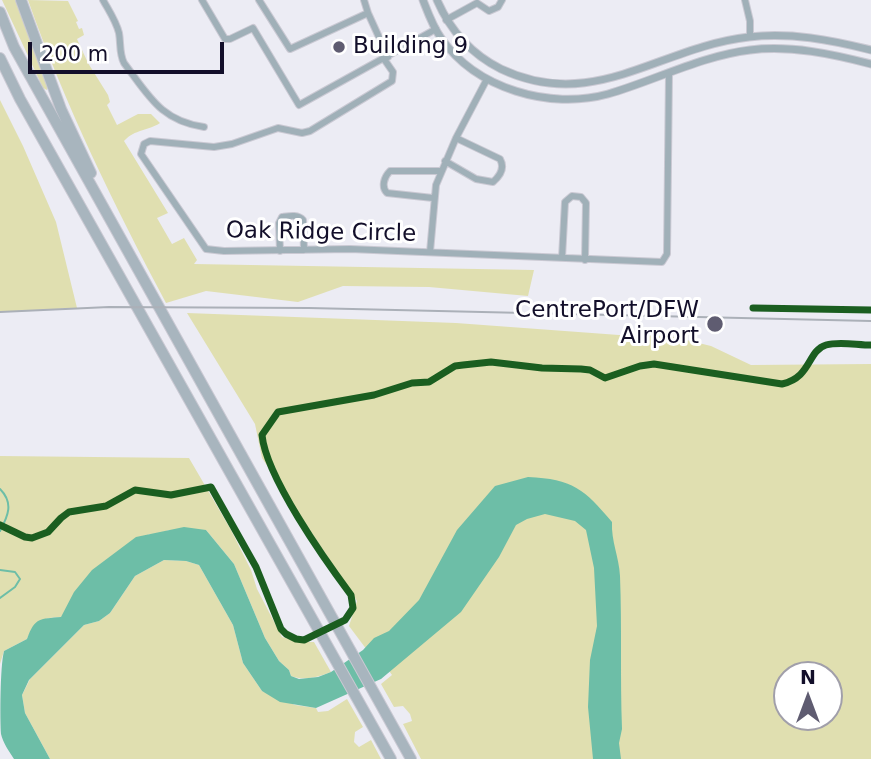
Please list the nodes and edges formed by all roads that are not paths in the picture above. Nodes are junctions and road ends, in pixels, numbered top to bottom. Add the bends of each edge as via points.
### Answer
1 (22, 0) edge
2 (103, 0) edge
3 (202, 0) edge
4 (259, 0) edge
5 (365, 0) edge
6 (423, 0) edge
7 (437, 0) edge
8 (502, 0) edge
9 (745, 0) edge
10 (476, 1) edge
11 (0, 12) edge
12 (368, 13) junction
13 (446, 19) junction
14 (436, 29) junction
15 (750, 36) junction
16 (851, 45) junction
17 (751, 49) junction
18 (871, 50) edge
19 (0, 58) edge
20 (386, 58) junction
21 (849, 59) junction
22 (871, 64) edge
23 (0, 69) edge
24 (669, 73) junction
25 (9, 77) junction
26 (487, 79) junction
27 (603, 80) junction
28 (606, 94) junction
29 (204, 127) dead end
30 (456, 138) junction
31 (445, 161) junction
32 (441, 171) junction
33 (97, 197) junction
34 (433, 198) junction
35 (304, 250) junction
36 (280, 251) junction
37 (430, 252) junction
38 (562, 258) junction
39 (585, 260) junction
40 (391, 759) edge
41 (411, 759) edge

1 - 33 highway
2 - 29 street via 119,34 124,63 159,109 176,120
3 - 20 street via 225,39 253,28 299,105
4 - 12 street via 290,49
5 - 12 street
6 - 14 street
7 - 13 street
8 - 10 street via 489,11
9 - 15 street
10 - 13 street
11 - 33 highway
12 - 20 street
13 - 14 street
13 - 27 street via 464,44 518,77 546,84
14 - 20 street
14 - 26 street via 453,53
15 - 16 street via 808,37
15 - 17 street
15 - 27 street via 693,49
16 - 18 street
16 - 21 street
17 - 21 street via 808,51
17 - 24 street
19 - 25 highway
20 - 36 street, Oak Ridge Circle via 392,81 310,131 278,128 214,147 150,141 141,149 206,249
21 - 22 street
23 - 25 highway
24 - 28 street
24 - 39 street, Oak Ridge Circle via 666,258
25 - 40 highway
26 - 28 street via 519,93 546,97
26 - 30 street
27 - 28 street
30 - 31 street
30 - 31 street via 500,159 499,177 483,181
31 - 32 street
32 - 34 street
32 - 34 street via 390,171 384,180 387,194
33 - 41 highway
34 - 37 street
35 - 36 street, Oak Ridge Circle
35 - 36 street via 303,220 290,216 279,223
35 - 37 street, Oak Ridge Circle
37 - 38 street, Oak Ridge Circle
38 - 39 street, Oak Ridge Circle
38 - 39 street via 565,202 572,196 586,203

